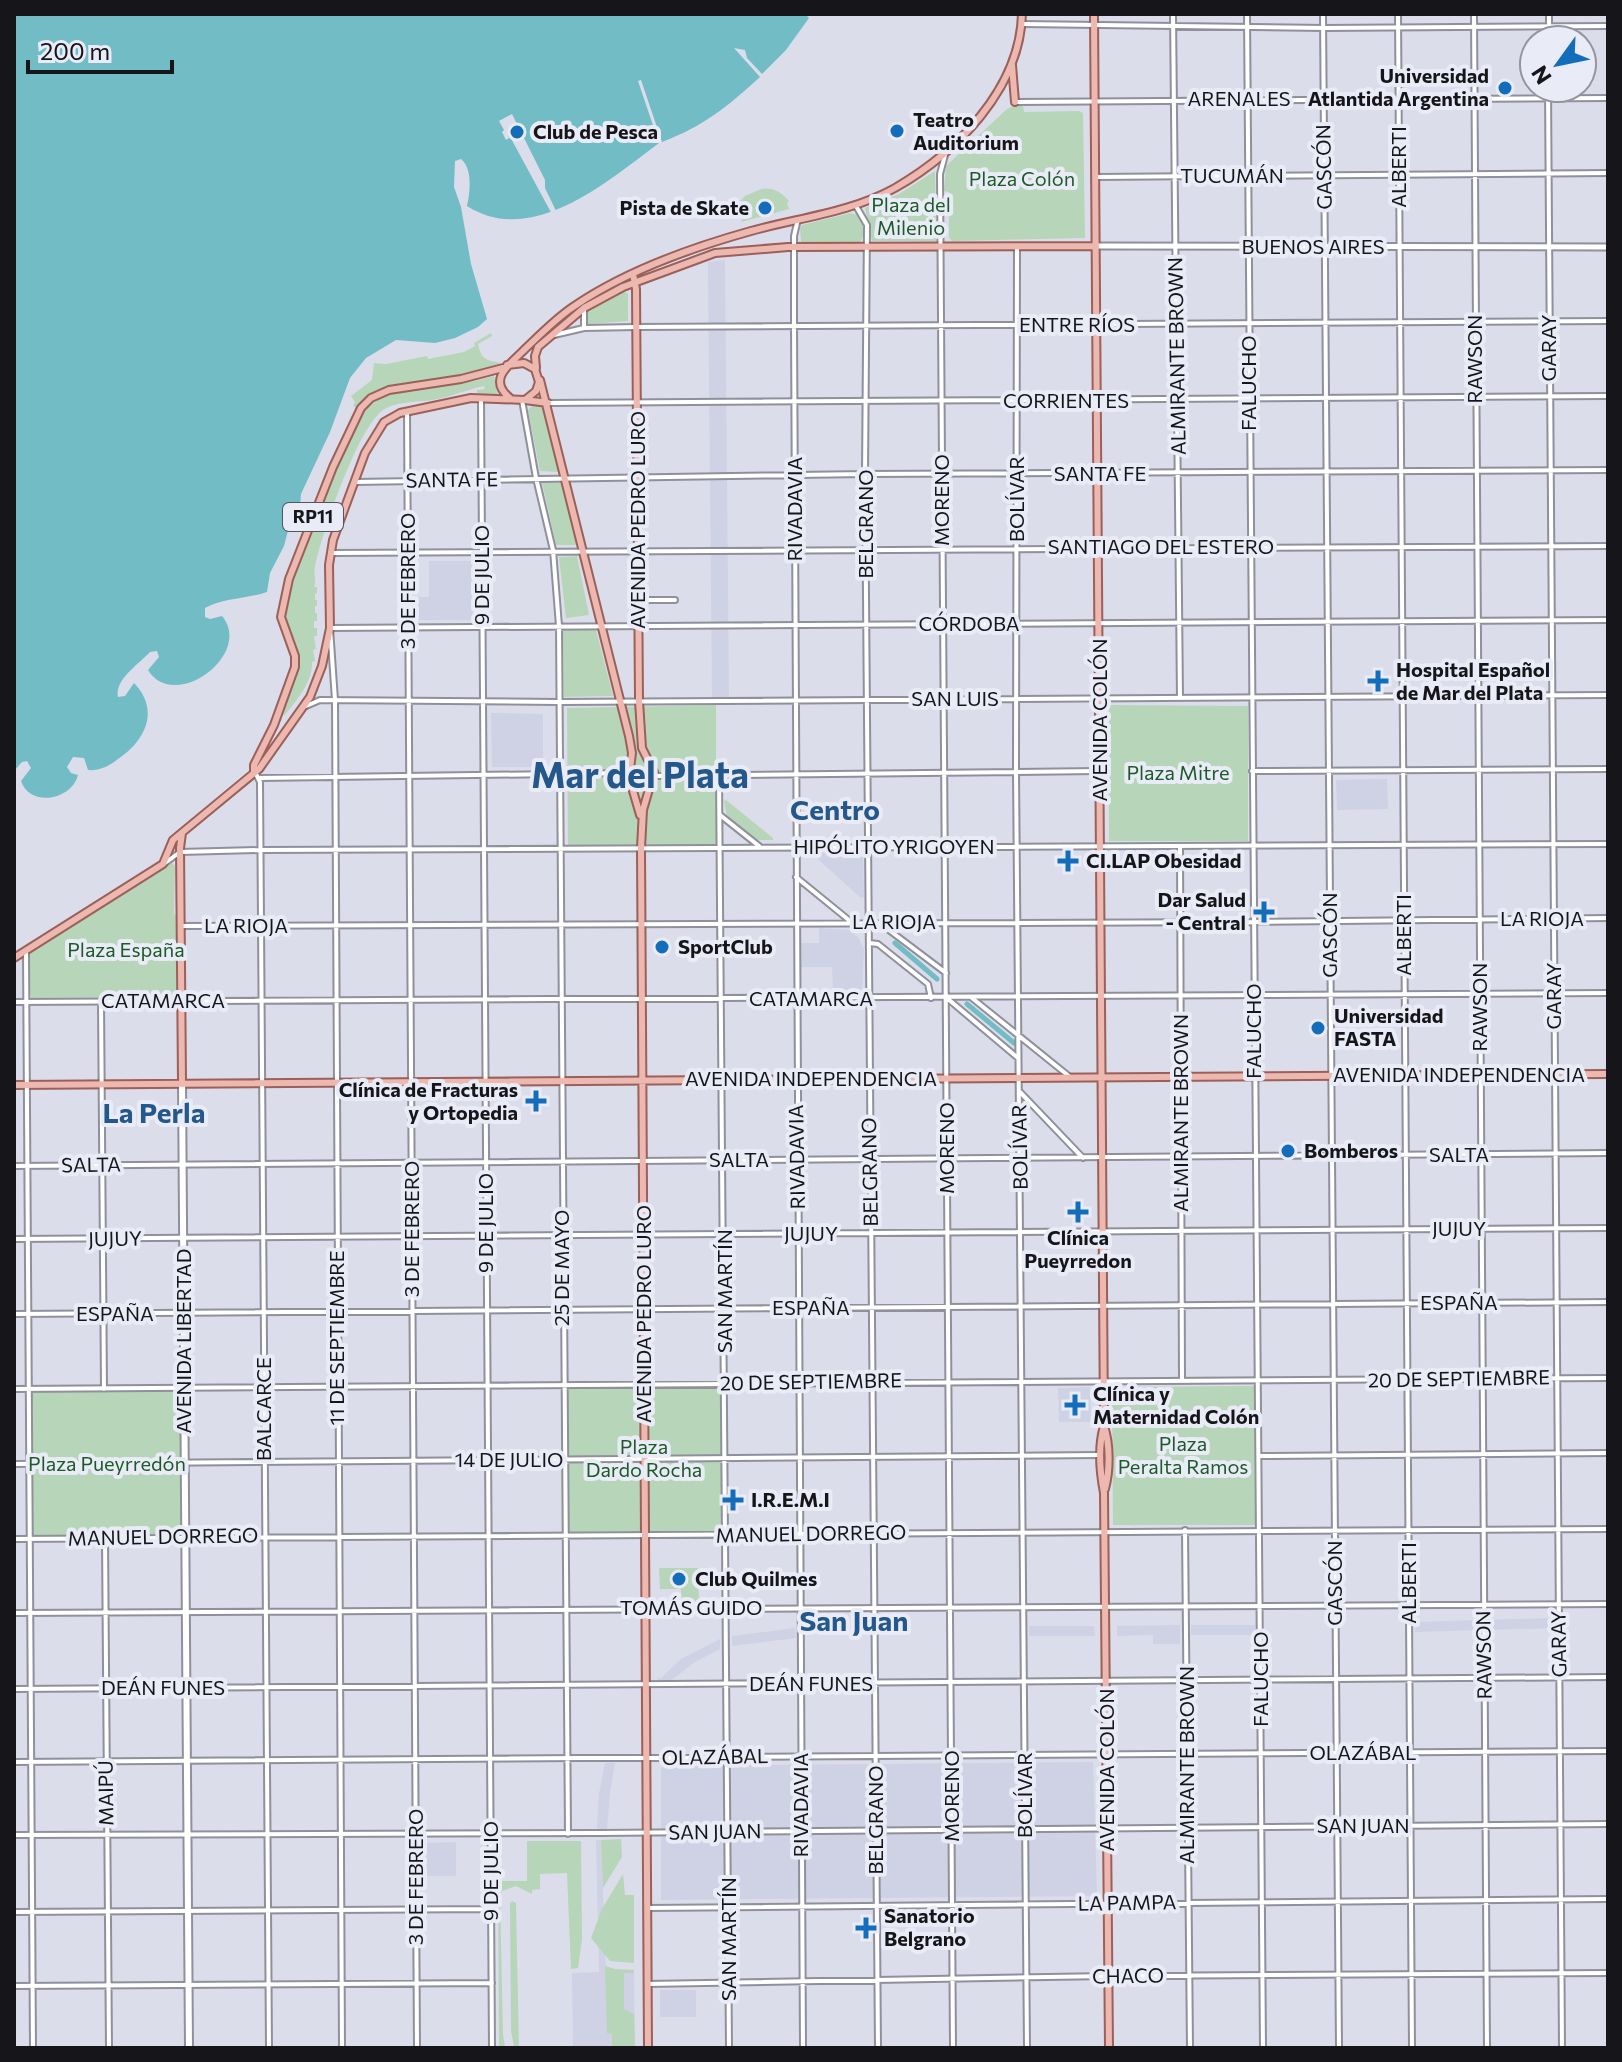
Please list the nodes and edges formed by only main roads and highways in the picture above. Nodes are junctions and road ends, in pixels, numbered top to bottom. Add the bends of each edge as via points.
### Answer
1 (1022, 14) edge
2 (1094, 14) edge
3 (1011, 61) junction
4 (1015, 102) road end
5 (1096, 246) junction
6 (634, 278) junction
7 (506, 367) junction
8 (538, 374) junction
9 (513, 400) junction
10 (524, 400) junction
11 (548, 403) junction
12 (274, 725) junction
13 (287, 732) junction
14 (629, 736) junction
15 (641, 738) junction
16 (651, 765) junction
17 (254, 771) junction
18 (629, 774) junction
19 (654, 778) junction
20 (641, 820) junction
21 (187, 828) junction
22 (14, 958) edge
23 (1608, 1074) edge
24 (1101, 1077) junction
25 (643, 1080) junction
26 (182, 1082) junction
27 (14, 1085) edge
28 (1104, 1427) junction
29 (1104, 1493) junction
30 (189, 2048) edge
31 (648, 2048) edge
32 (1109, 2048) edge

1 - 3 main road, RP11
2 - 5 main road, AVENIDA COLÓN
3 - 4 main road, RP11
3 - 6 main road, RP11 via 991,101 946,152 897,187 855,205 699,246
5 - 6 main road, BUENOS AIRES / RP11 via 794,247 715,253
5 - 24 main road, AVENIDA COLÓN
6 - 7 main road, RP11 via 566,312
6 - 8 main road, RP11 via 548,337 535,353
6 - 15 main road, AVENIDA PEDRO LURO
7 - 8 main road, RP11 via 524,363
7 - 9 main road via 501,387
7 - 12 main road, RP11 via 389,390 361,408 304,534 286,588 281,617 296,664
8 - 10 main road via 536,391
8 - 11 main road, AVENIDA PEDRO LURO
9 - 10 main road, RP11
9 - 13 main road, RP11 via 481,398 407,411 384,422 352,483 330,553 330,628 320,675
10 - 11 main road, CORRIENTES
11 - 14 main road, AVENIDA PEDRO LURO
12 - 13 main road
12 - 17 main road, RP11
13 - 17 main road, RP11
14 - 15 main road via 635,743
14 - 18 main road, AVENIDA PEDRO LURO
15 - 16 main road, AVENIDA PEDRO LURO
16 - 18 main road via 638,761
16 - 19 main road, AVENIDA PEDRO LURO
17 - 21 main road, RP11
18 - 19 main road via 640,787
18 - 20 main road, AVENIDA PEDRO LURO
19 - 20 main road, AVENIDA PEDRO LURO
20 - 25 main road, AVENIDA PEDRO LURO
21 - 22 main road, RP11 via 170,843 163,864
21 - 26 main road, AVENIDA LIBERTAD via 180,838
23 - 24 main road, AVENIDA INDEPENDENCIA
24 - 25 main road, AVENIDA INDEPENDENCIA
24 - 28 main road, AVENIDA COLÓN
25 - 26 main road, AVENIDA INDEPENDENCIA
25 - 31 main road, AVENIDA PEDRO LURO
26 - 27 main road, AVENIDA INDEPENDENCIA
26 - 30 main road, AVENIDA LIBERTAD
28 - 29 main road, AVENIDA COLÓN
28 - 29 main road, AVENIDA COLÓN
29 - 32 main road, AVENIDA COLÓN

